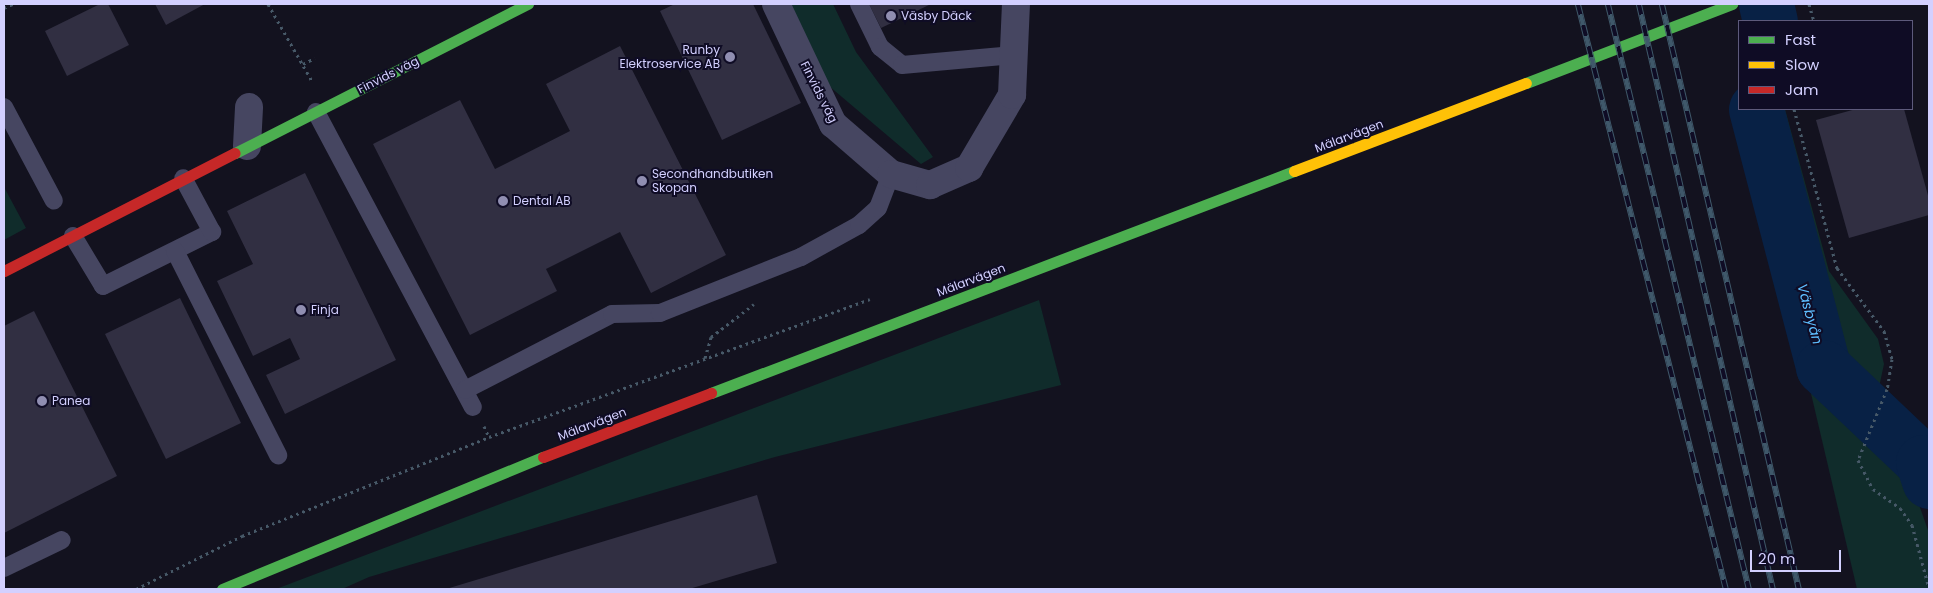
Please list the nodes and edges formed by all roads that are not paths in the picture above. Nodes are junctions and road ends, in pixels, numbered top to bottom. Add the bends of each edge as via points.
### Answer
1 (528, 4) edge
2 (776, 4) edge
3 (858, 4) edge
4 (1016, 4) edge
5 (1732, 4) edge
6 (1014, 55) junction
7 (249, 107) dead end
8 (4, 108) edge
9 (321, 109) junction
10 (247, 146) junction
11 (899, 177) junction
12 (183, 178) junction
13 (54, 201) dead end
14 (73, 236) junction
15 (174, 251) junction
16 (4, 271) edge
17 (465, 390) junction
18 (473, 407) dead end
19 (278, 455) dead end
20 (62, 540) dead end
21 (4, 568) edge
22 (222, 589) edge

1 - 9 main road, Finvids väg
2 - 11 street, Finvids väg via 833,124
3 - 6 lane via 880,47 902,65
4 - 6 street
5 - 22 main road, Mälarvägen via 457,490
6 - 11 street via 1012,95 969,168 930,185
7 - 10 street
8 - 13 lane
9 - 10 main road, Finvids väg
9 - 17 lane
10 - 12 main road, Finvids väg
11 - 17 lane via 878,208 859,225 801,256 660,313 612,314
12 - 14 main road, Finvids väg
12 - 15 lane via 212,232
14 - 15 lane via 103,286
14 - 16 main road, Finvids väg
15 - 19 lane
17 - 18 lane
20 - 21 lane

